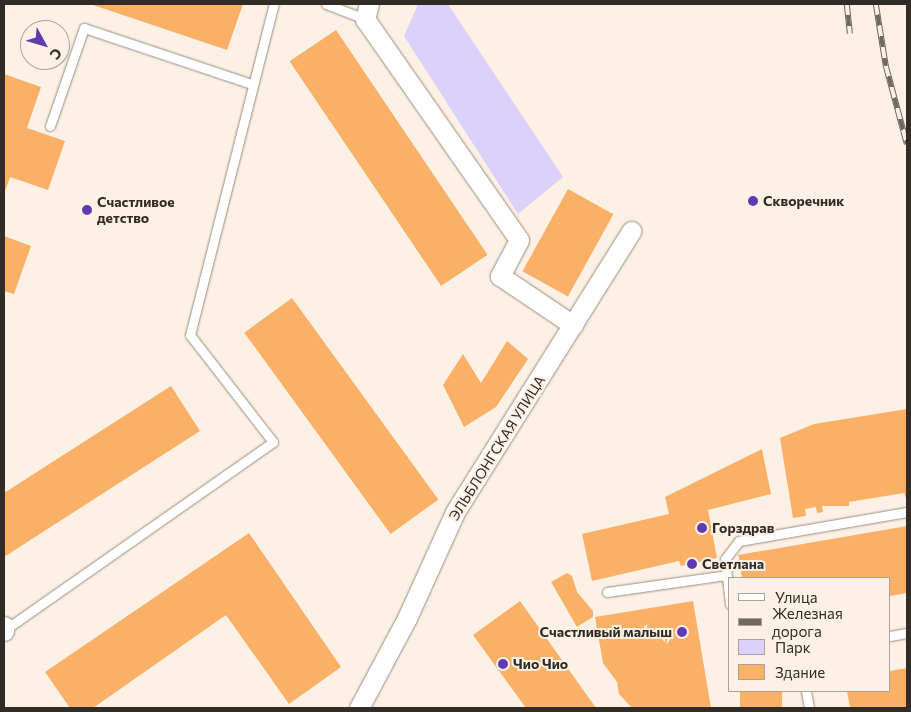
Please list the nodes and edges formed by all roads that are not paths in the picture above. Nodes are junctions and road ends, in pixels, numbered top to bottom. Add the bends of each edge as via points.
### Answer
1 (274, 4) edge
2 (326, 4) edge
3 (367, 11) edge
4 (251, 84) junction
5 (50, 126) dead end
6 (631, 231) dead end
7 (573, 325) junction
8 (907, 512) edge
9 (726, 575) junction
10 (728, 590) edge
11 (607, 592) dead end
12 (4, 629) edge
13 (907, 633) edge
14 (891, 636) edge
15 (806, 692) edge
16 (358, 708) edge
17 (809, 708) edge

1 - 4 lane
2 - 3 lane
3 - 7 street via 518,240 500,276
4 - 5 lane via 84,28
4 - 12 lane via 190,335 273,442
6 - 7 street, ЭЛЬБЛОНГСКАЯ УЛИЦА
7 - 16 street, ЭЛЬБЛОНГСКАЯ УЛИЦА via 455,512 407,618
8 - 9 lane via 739,541 725,559
9 - 10 lane
9 - 11 lane
13 - 14 lane
15 - 17 lane

